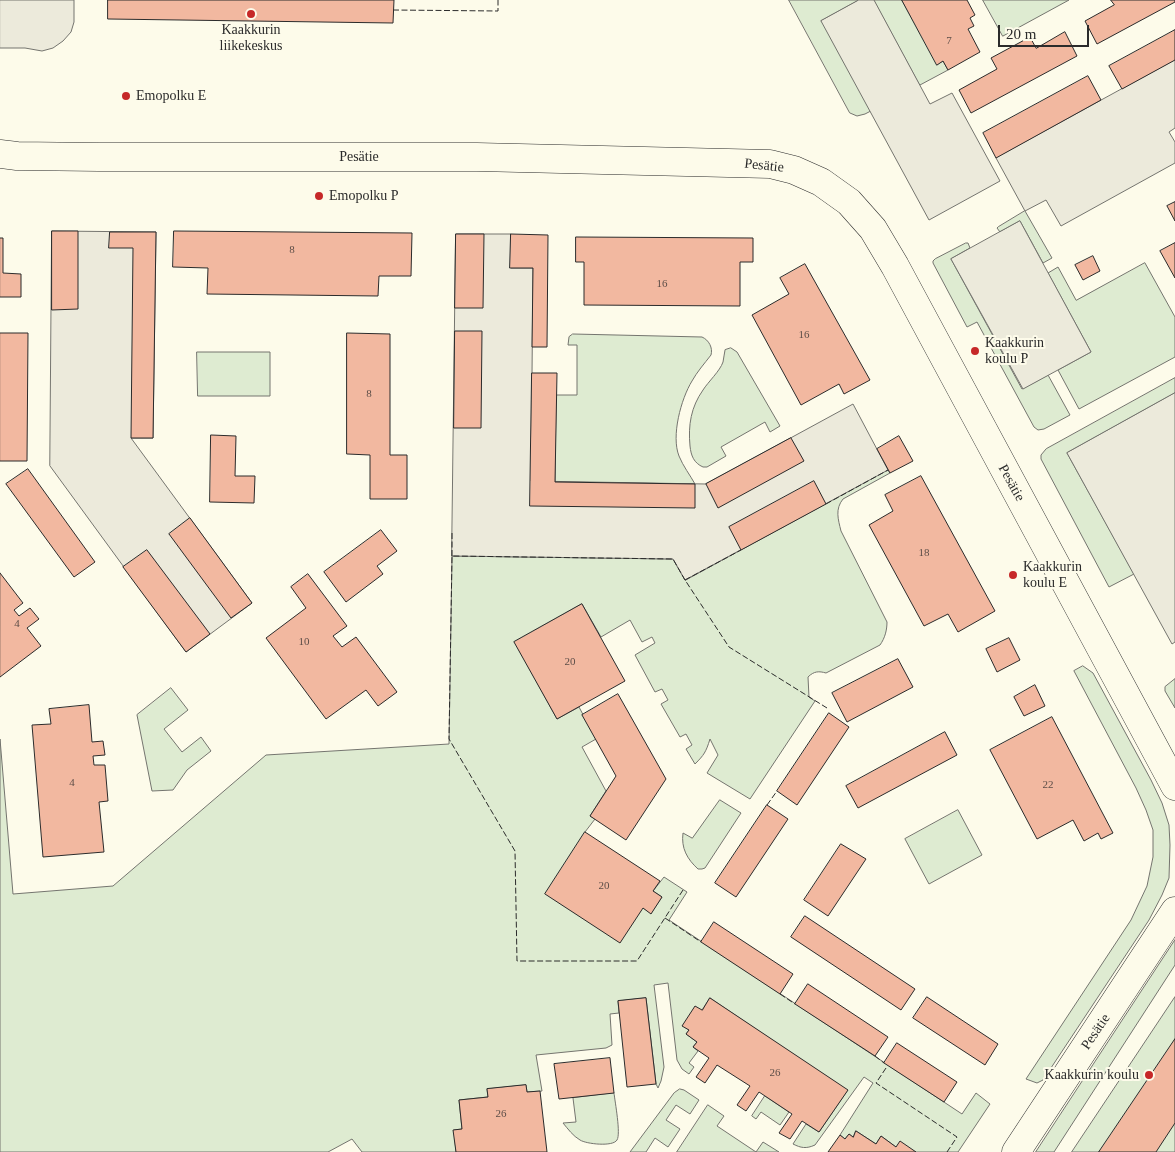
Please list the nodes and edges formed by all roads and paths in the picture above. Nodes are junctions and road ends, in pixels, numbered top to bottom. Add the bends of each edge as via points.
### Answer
1 (0, 154) edge
2 (1175, 786) edge
3 (1175, 911) edge
4 (1016, 1152) edge

1 - 2 street, Pesätie via 477,157 770,164 821,182 849,202 873,229
3 - 4 street, Pesätie

